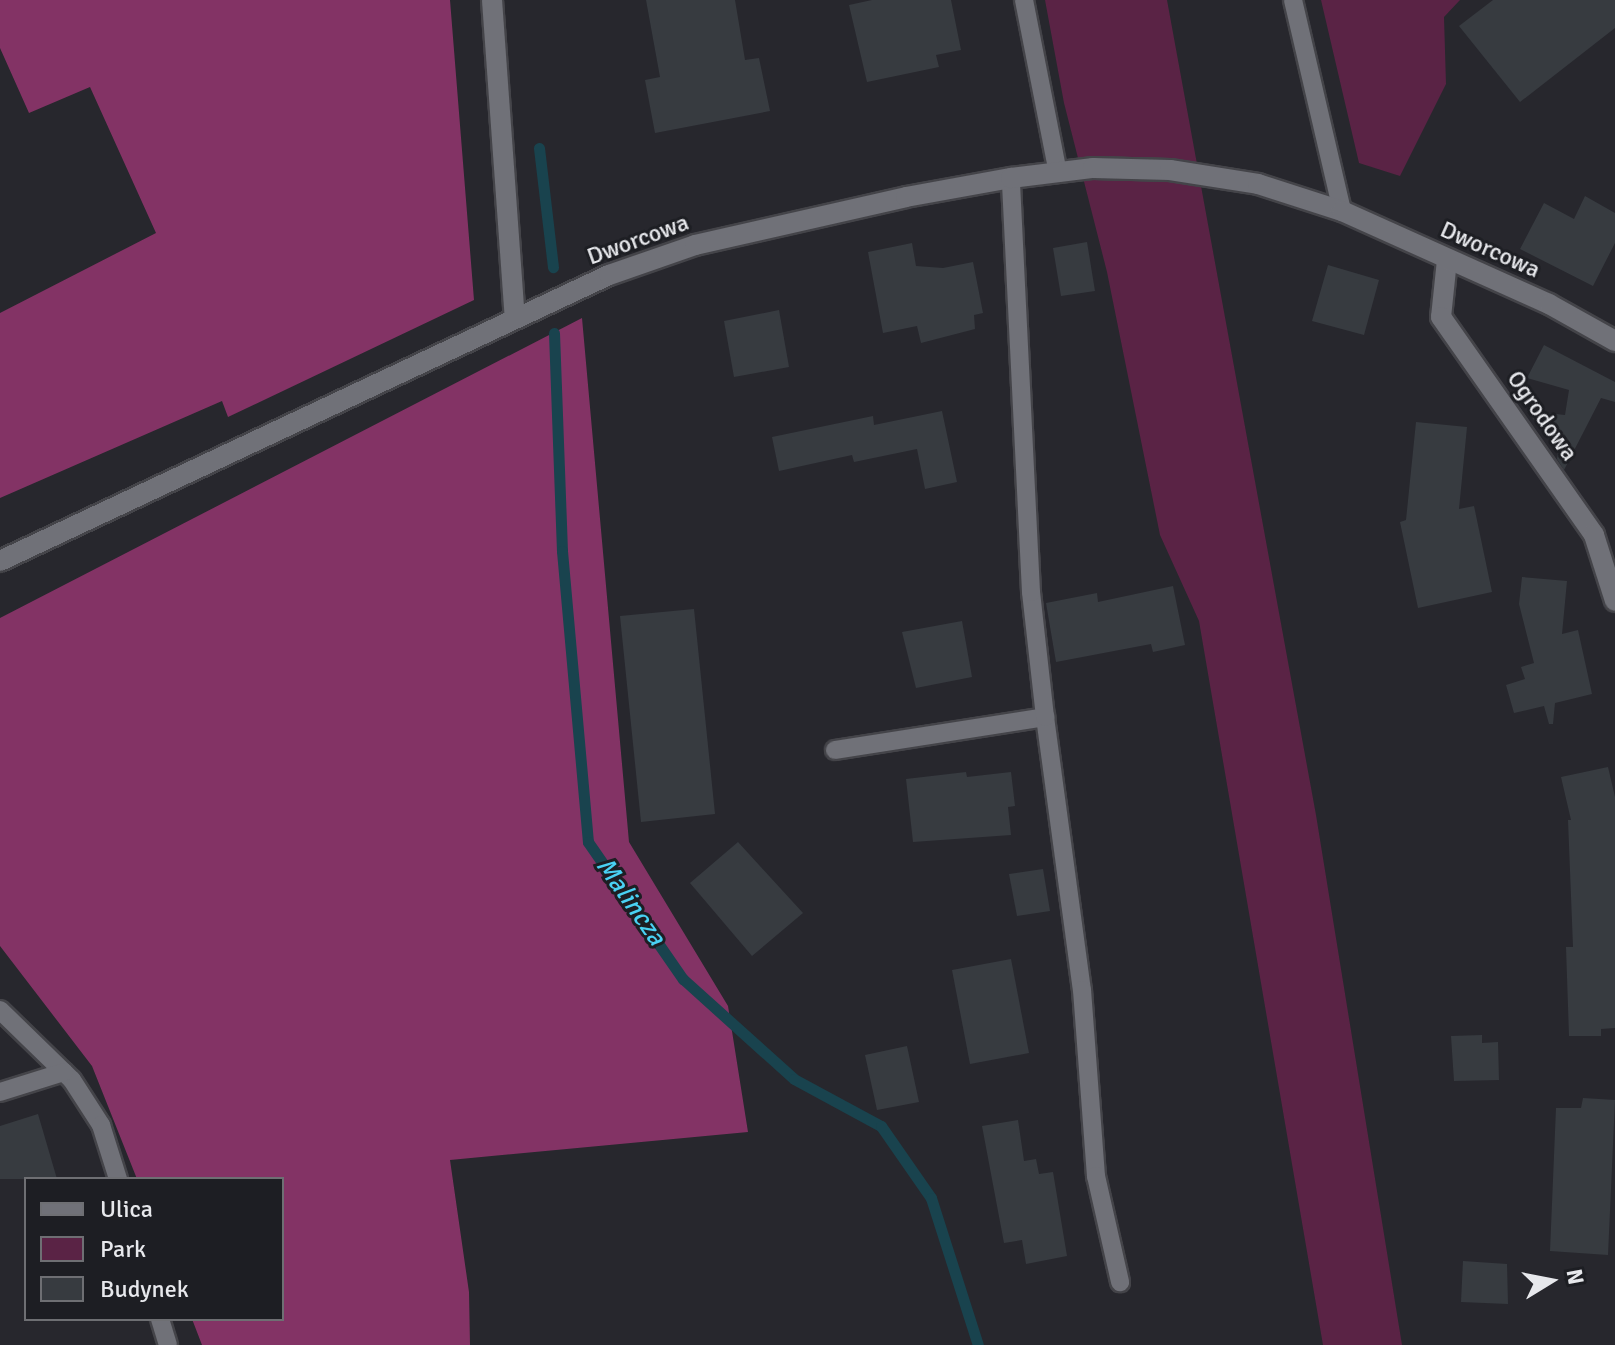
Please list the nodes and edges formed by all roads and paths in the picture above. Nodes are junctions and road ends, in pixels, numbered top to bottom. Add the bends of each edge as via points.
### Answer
1 (492, 0) edge
2 (1024, 0) edge
3 (1293, 0) edge
4 (1058, 173) junction
5 (1011, 178) junction
6 (1342, 211) junction
7 (1447, 260) junction
8 (515, 317) junction
9 (1615, 341) edge
10 (0, 561) edge
11 (1615, 601) edge
12 (1045, 717) junction
13 (835, 750) dead end
14 (0, 1010) edge
15 (64, 1072) junction
16 (0, 1092) edge
17 (117, 1177) edge
18 (1120, 1282) dead end
19 (161, 1321) edge
20 (168, 1345) edge

1 - 8 street
2 - 4 lane
3 - 6 lane
4 - 5 street, Dworcowa
4 - 6 street, Dworcowa via 1093,168 1170,170 1258,184
5 - 8 street, Dworcowa via 695,245 609,275
5 - 12 lane via 1031,592
6 - 7 street, Dworcowa
7 - 9 street, Dworcowa via 1549,304
7 - 11 street, Ogrodowa via 1441,317 1594,535
8 - 10 street, Dworcowa
12 - 13 lane
12 - 18 lane via 1082,990 1096,1176
14 - 15 lane
15 - 16 lane
15 - 17 lane via 101,1125
19 - 20 lane

